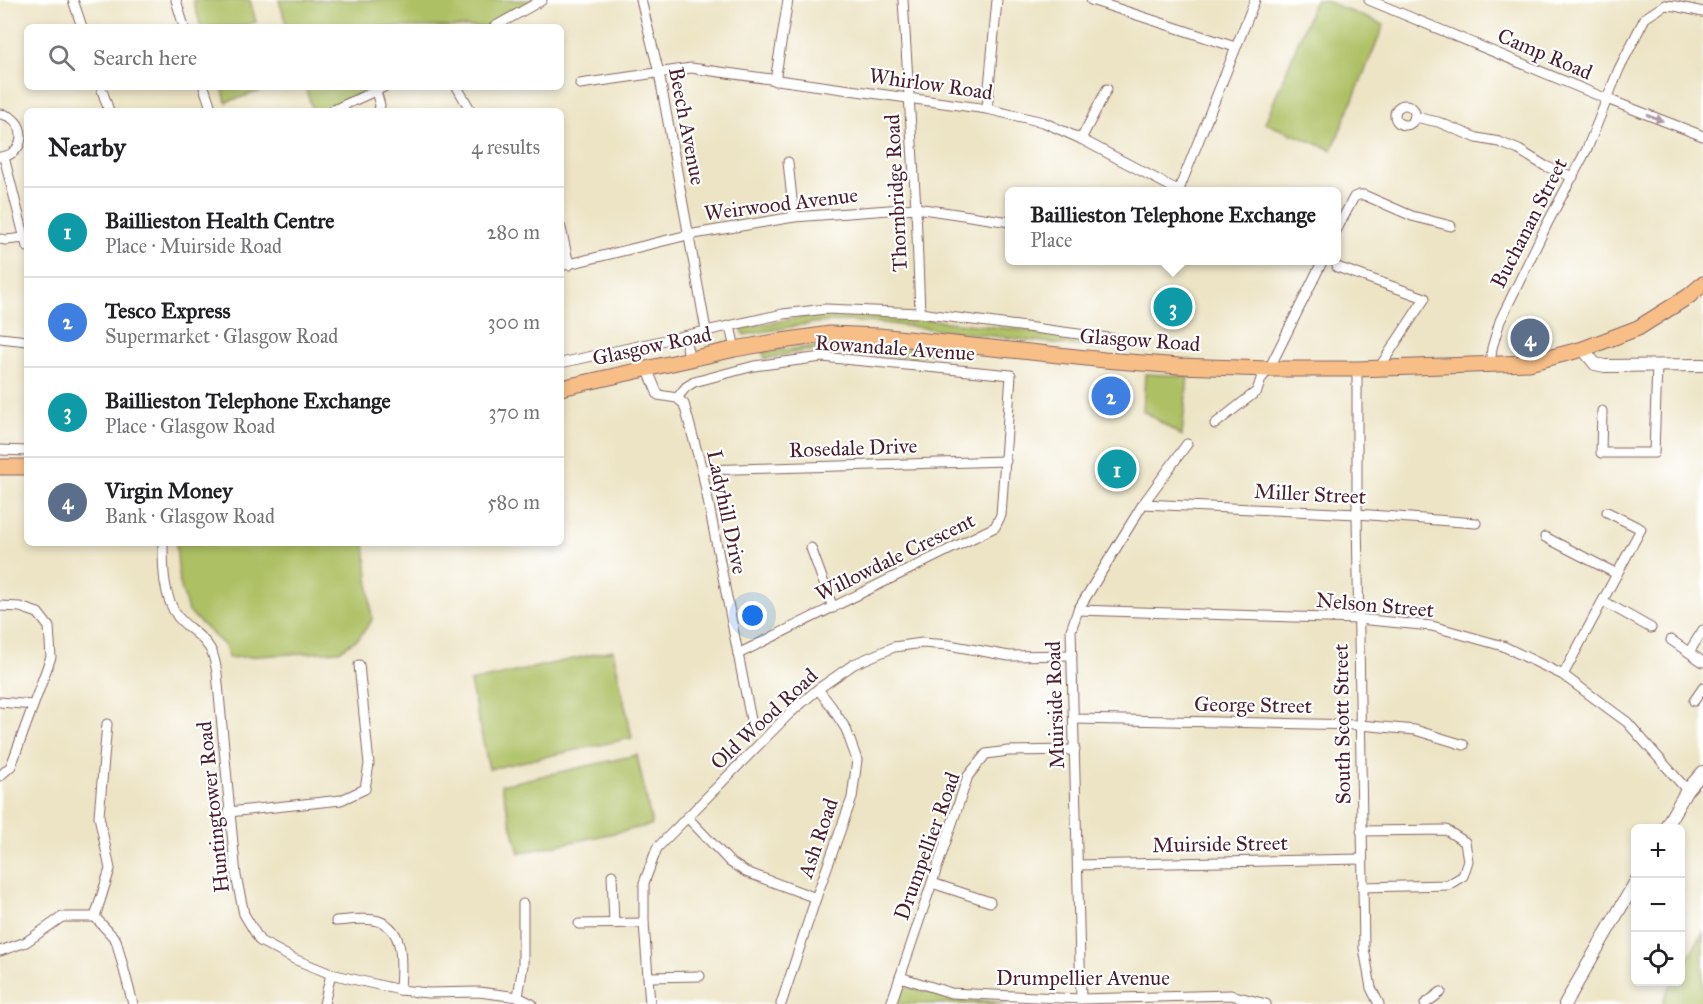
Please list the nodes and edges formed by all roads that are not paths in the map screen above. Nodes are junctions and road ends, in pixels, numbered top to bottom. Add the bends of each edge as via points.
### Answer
1 (73, 0) edge
2 (176, 0) edge
3 (542, 0) edge
4 (641, 0) edge
5 (788, 0) edge
6 (903, 0) edge
7 (997, 0) edge
8 (1091, 0) edge
9 (1255, 0) edge
10 (1369, 0) edge
11 (1665, 3) edge
12 (1703, 12) edge
13 (81, 24) edge
14 (183, 24) edge
15 (499, 24) edge
16 (1235, 48) junction
17 (659, 73) junction
18 (775, 81) junction
19 (580, 84) dead end
20 (1107, 89) dead end
21 (103, 90) edge
22 (205, 90) edge
23 (378, 90) edge
24 (380, 90) edge
25 (459, 90) edge
26 (909, 98) junction
27 (1607, 99) junction
28 (108, 108) edge
29 (211, 108) edge
30 (338, 108) edge
31 (380, 108) edge
32 (469, 108) edge
33 (987, 109) junction
34 (0, 114) edge
35 (1415, 117) dead end
36 (1703, 136) edge
37 (1081, 139) junction
38 (2, 157) edge
39 (788, 162) dead end
40 (1573, 177) junction
41 (1172, 187) edge
42 (1182, 187) edge
43 (916, 208) junction
44 (794, 217) junction
45 (1005, 221) edge
46 (1341, 222) edge
47 (1451, 226) dead end
48 (688, 235) junction
49 (24, 237) edge
50 (0, 239) edge
51 (24, 244) edge
52 (565, 265) edge
53 (1318, 265) edge
54 (1337, 267) dead end
55 (1703, 284) edge
56 (920, 313) junction
57 (730, 326) junction
58 (706, 330) junction
59 (684, 336) junction
60 (0, 338) edge
61 (1116, 339) dead end
62 (24, 341) edge
63 (1582, 349) junction
64 (735, 350) junction
65 (690, 359) junction
66 (564, 362) edge
67 (1490, 365) junction
68 (1657, 365) junction
69 (1703, 366) edge
70 (647, 368) junction
71 (1269, 369) junction
72 (1357, 369) junction
73 (1379, 369) junction
74 (1011, 375) joint
75 (564, 386) edge
76 (677, 398) junction
77 (1602, 411) dead end
78 (1215, 424) dead end
79 (1187, 444) dead end
80 (0, 450) edge
81 (24, 452) edge
82 (1005, 461) junction
83 (0, 467) edge
84 (24, 467) edge
85 (702, 470) junction
86 (1143, 504) junction
87 (1607, 512) dead end
88 (1357, 514) junction
89 (1476, 523) dead end
90 (1545, 537) dead end
91 (163, 546) edge
92 (811, 548) dead end
93 (1617, 574) junction
94 (1603, 601) junction
95 (0, 606) edge
96 (833, 608) junction
97 (1078, 610) junction
98 (1358, 619) junction
99 (1651, 628) dead end
100 (1703, 630) edge
101 (1671, 640) dead end
102 (1689, 652) junction
103 (738, 654) junction
104 (1072, 655) junction
105 (1703, 662) edge
106 (359, 665) dead end
107 (1563, 675) junction
108 (1703, 688) edge
109 (818, 689) junction
110 (1694, 701) dead end
111 (0, 702) edge
112 (33, 705) junction
113 (1074, 719) junction
114 (751, 720) dead end
115 (106, 724) dead end
116 (1360, 725) junction
117 (1464, 745) dead end
118 (1075, 750) junction
119 (1703, 772) edge
120 (0, 776) edge
121 (1687, 790) junction
122 (229, 812) junction
123 (687, 817) junction
124 (1667, 824) edge
125 (1361, 831) junction
126 (1362, 859) junction
127 (1078, 865) junction
128 (612, 875) dead end
129 (932, 883) junction
130 (1362, 887) junction
131 (1631, 888) edge
132 (816, 898) junction
133 (990, 902) dead end
134 (348, 910) dead end
135 (513, 915) dead end
136 (95, 917) junction
137 (348, 920) junction
138 (336, 921) dead end
139 (644, 923) junction
140 (579, 924) dead end
141 (614, 924) junction
142 (0, 951) edge
143 (331, 974) junction
144 (700, 976) dead end
145 (649, 977) junction
146 (900, 977) junction
147 (400, 990) junction
148 (1441, 992) dead end
149 (518, 997) junction
150 (1081, 999) junction
151 (1026, 1001) edge
152 (133, 1004) edge
153 (324, 1004) edge
154 (532, 1004) edge
155 (650, 1004) edge
156 (781, 1004) edge
157 (891, 1004) edge
158 (1266, 1004) edge
159 (1379, 1004) edge
160 (1425, 1004) edge
161 (1564, 1004) edge

1 - 13 street
2 - 14 street
3 - 15 street
4 - 17 street, Beech Avenue
5 - 18 street
6 - 26 street, Thornbridge Road
7 - 33 street
8 - 16 street
9 - 16 street
10 - 27 street, Camp Road
11 - 12 street
11 - 27 street, Buchanan Street via 1645,18
16 - 42 street
17 - 18 street, Whirlow Road via 691,68
17 - 19 street, Whirlow Road
17 - 48 street, Beech Avenue
18 - 26 street, Whirlow Road
20 - 37 street
21 - 28 street
22 - 29 street
23 - 30 street
24 - 31 street
25 - 32 street
26 - 33 street, Whirlow Road
26 - 43 street, Thornbridge Road
27 -> 36 street, Camp Road
27 - 40 street, Buchanan Street
33 - 37 street, Whirlow Road via 1043,122
34 - 38 street via 13,118 22,136 16,150
35 - 40 street via 1499,142
37 - 41 street, Whirlow Road
38 - 49 street
39 - 44 street
40 - 67 street, Buchanan Street via 1500,321
43 - 44 street, Weirwood Avenue
43 - 45 street, Weirwood Avenue
43 - 56 street, Thornbridge Road
44 - 48 street, Weirwood Avenue
46 - 47 street via 1354,197 1364,195 1412,216
48 - 52 street, Weirwood Avenue
48 - 58 street, Beech Avenue
50 - 51 street
53 - 71 street
54 - 73 street via 1425,298
55 - 63 main road, Glasgow Road via 1638,328
56 - 57 street, Glasgow Road via 826,309
56 - 61 street, Glasgow Road
57 - 58 street, Glasgow Road
57 - 64 street
58 - 59 street, Glasgow Road
59 - 65 street
59 - 66 street, Glasgow Road
60 - 62 street
63 - 67 main road, Glasgow Road via 1528,363
63 - 68 street via 1595,364
64 - 65 main road, Glasgow Road
64 - 71 main road, Glasgow Road via 807,337 857,334 1144,364
65 - 70 main road, Glasgow Road
67 - 73 main road, Glasgow Road
68 - 69 street
68 - 77 street via 1654,453 1601,453
70 - 75 main road, Glasgow Road
70 - 76 street via 658,395
71 - 72 main road, Glasgow Road
71 - 78 street via 1257,391
72 - 73 main road, Glasgow Road
72 - 88 street, South Scott Street
74 - 76 street, Rowandale Avenue via 822,357 753,366 686,387
74 - 82 street, Willowdale Crescent
76 - 85 street, Ladyhill Drive via 684,404
79 - 86 street, Muirside Road
80 - 81 street
82 - 85 street, Rosedale Drive
82 - 96 street, Willowdale Crescent via 1001,515 995,527
83 - 84 main road
85 - 103 street, Ladyhill Drive
86 - 88 street, Miller Street
86 - 97 street, Muirside Road
87 - 93 street via 1641,529
88 - 89 street, Miller Street
88 - 98 street, South Scott Street
90 - 93 street
91 - 122 street, Huntingtower Road via 170,603 213,654
92 - 96 street
93 - 94 street
94 - 99 street
94 - 107 street
95 - 112 street via 38,614 49,627 51,657
96 - 103 street, Willowdale Crescent
97 - 98 street, Nelson Street
97 - 104 street, Muirside Road via 1071,630
98 - 107 street, Nelson Street via 1432,626 1503,646
98 - 116 street, South Scott Street
100 - 102 street
101 - 102 street
102 - 105 street
103 - 114 street, Ladyhill Drive
104 - 109 street, Old Wood Road via 1009,656 949,645 894,647 855,664
104 - 113 street, Muirside Road
106 - 122 street via 369,764 365,789 341,800
107 - 121 street, Nelson Street via 1627,722
108 - 110 street
109 - 123 street, Old Wood Road
109 - 132 street, Ash Road via 846,729 857,760 852,798
111 - 112 street
112 - 120 street via 11,766
113 - 116 street, George Street
113 - 118 street, Muirside Road
115 - 136 street via 99,816 110,869
116 - 117 street, George Street via 1415,730
116 - 125 street, South Scott Street
118 - 127 street, Muirside Road
118 - 129 street, Drumpellier Road via 986,754 968,776
119 - 121 street
121 - 124 street
122 - 143 street, Huntingtower Road via 244,914 260,941
123 - 132 street via 730,862 746,872
123 - 139 street, Old Wood Road via 657,848 644,883
125 - 126 street, South Scott Street
125 - 130 street via 1446,830 1465,842 1468,861 1463,876 1448,885
126 - 127 street, Muirside Street
126 - 130 street, South Scott Street
127 - 150 street, Muirside Road
128 - 141 street
129 - 133 street
129 - 146 street, Drumpellier Road
130 - 159 street, South Scott Street via 1364,948 1371,988
131 - 161 street
132 - 156 street, Ash Road
134 - 137 street
135 - 149 street via 523,909 523,965
136 - 142 street via 62,917 26,942
136 - 152 street via 116,940
137 - 138 street
137 - 147 street via 376,921 395,933 400,946
139 - 141 street
139 - 145 street, Old Wood Road
140 - 141 street
143 - 147 street, Huntingtower Road
143 - 153 street
144 - 145 street
145 - 155 street, Old Wood Road
146 - 151 street, Drumpellier Avenue via 951,993
146 - 157 street, Drumpellier Road
147 - 149 street, Huntingtower Road
148 - 160 street
149 - 154 street, Huntingtower Road
150 - 151 street, Drumpellier Avenue
150 - 158 street, Drumpellier Avenue via 1231,995

